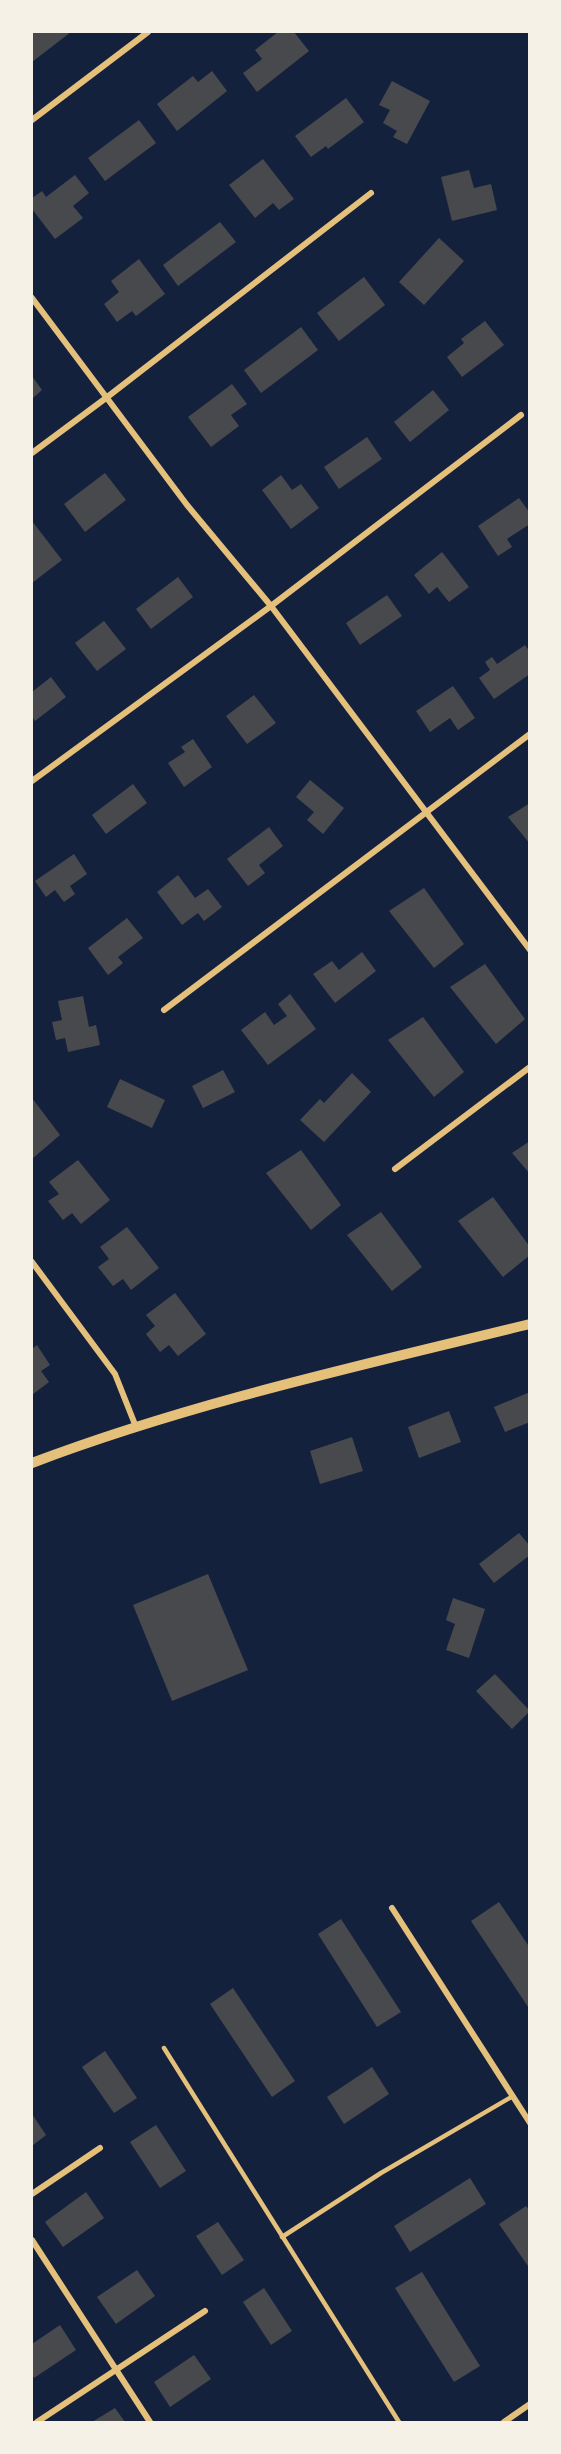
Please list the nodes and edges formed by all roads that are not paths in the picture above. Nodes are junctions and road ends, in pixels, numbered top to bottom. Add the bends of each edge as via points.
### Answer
1 (148, 32) edge
2 (32, 120) edge
3 (371, 193) dead end
4 (32, 298) edge
5 (106, 398) junction
6 (521, 415) dead end
7 (32, 453) edge
8 (271, 606) junction
9 (530, 734) edge
10 (32, 781) edge
11 (426, 813) junction
12 (530, 950) edge
13 (164, 1010) dead end
14 (530, 1067) edge
15 (395, 1169) dead end
16 (32, 1262) edge
17 (530, 1324) edge
18 (136, 1427) junction
19 (32, 1463) edge
20 (392, 1908) dead end
21 (164, 2048) dead end
22 (513, 2096) junction
23 (530, 2122) edge
24 (100, 2148) dead end
25 (32, 2194) edge
26 (282, 2237) junction
27 (32, 2240) edge
28 (205, 2311) dead end
29 (116, 2370) junction
30 (530, 2404) edge
31 (37, 2422) edge
32 (150, 2422) edge
33 (399, 2422) edge
34 (504, 2422) edge

1 - 2 street
3 - 5 street
4 - 5 street
5 - 7 street
5 - 8 street
6 - 8 street
8 - 10 street
8 - 11 street
9 - 11 street
11 - 12 street
11 - 13 street
14 - 15 street
16 - 18 street via 115,1374
17 - 18 street
18 - 19 street
20 - 22 street
21 - 26 lane
22 - 23 street
22 - 26 lane via 381,2173
24 - 25 street
26 - 33 lane
27 - 29 street
28 - 29 street
29 - 31 street
29 - 32 street
30 - 34 street

